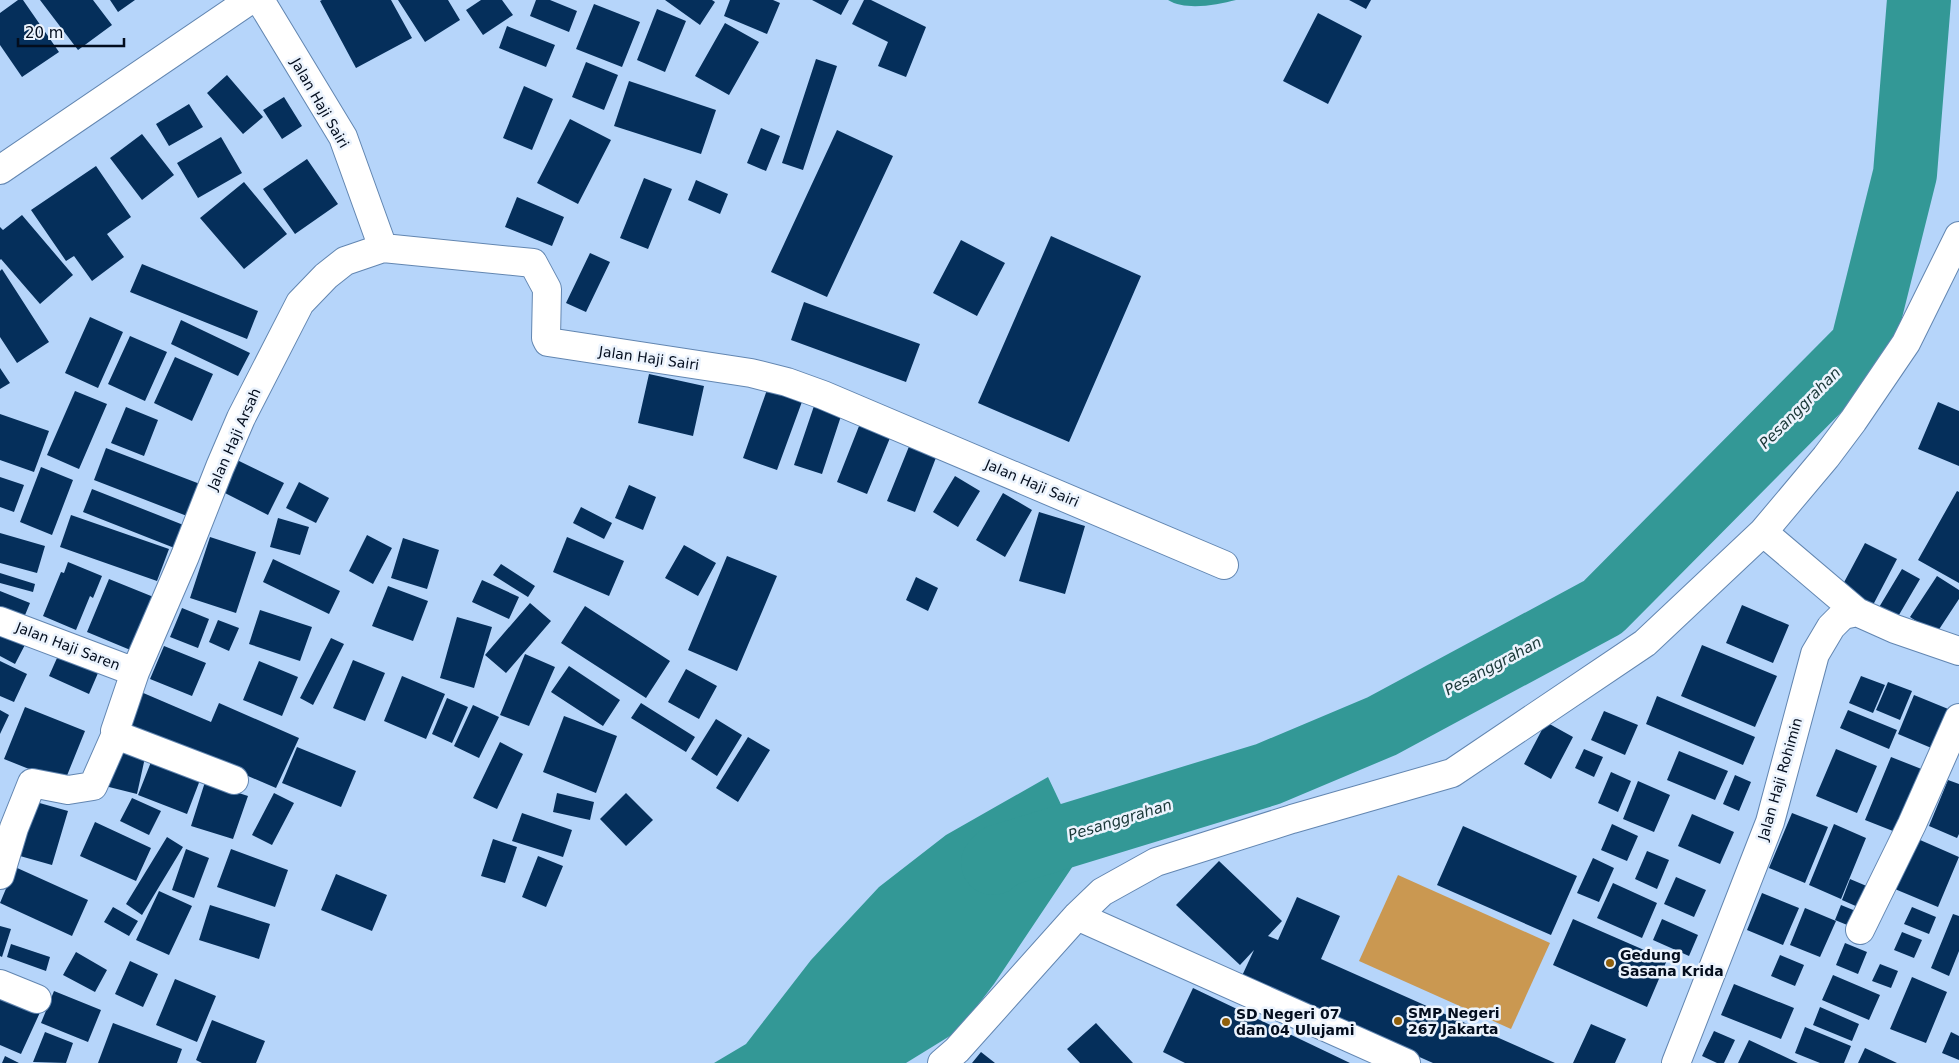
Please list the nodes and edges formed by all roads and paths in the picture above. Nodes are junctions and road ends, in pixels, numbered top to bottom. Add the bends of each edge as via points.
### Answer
1 (250, 0) edge
2 (260, 0) edge
3 (0, 170) edge
4 (1959, 236) edge
5 (383, 248) junction
6 (1763, 532) junction
7 (1224, 565) dead end
8 (1857, 612) junction
9 (0, 621) edge
10 (1959, 651) edge
11 (135, 672) junction
12 (1959, 718) edge
13 (116, 734) junction
14 (234, 780) dead end
15 (0, 875) edge
16 (1077, 916) junction
17 (1860, 930) dead end
18 (0, 984) edge
19 (37, 999) dead end
20 (942, 1063) edge
21 (1406, 1063) edge
22 (1676, 1063) edge

1 - 3 street
2 - 5 street, Jalan Haji Sairi via 342,137
4 - 6 street via 1906,343 1826,457
5 - 7 street, Jalan Haji Sairi via 533,264 547,287 548,342 751,373 787,382
5 - 11 street, Jalan Haji Arsah via 344,261 300,303 241,418
6 - 8 street
6 - 16 street via 1645,643 1452,772 1156,862 1102,892
8 - 10 street
8 - 22 street, Jalan Haji Rohimin via 1843,615 1815,654 1770,822
9 - 11 street, Jalan Haji Saren
11 - 13 street, Jalan Haji Arsah
12 - 17 street
13 - 14 street
13 - 15 street, Jalan Haji Arsah via 93,786 68,790 32,783
16 - 20 street
16 - 21 street
18 - 19 street

